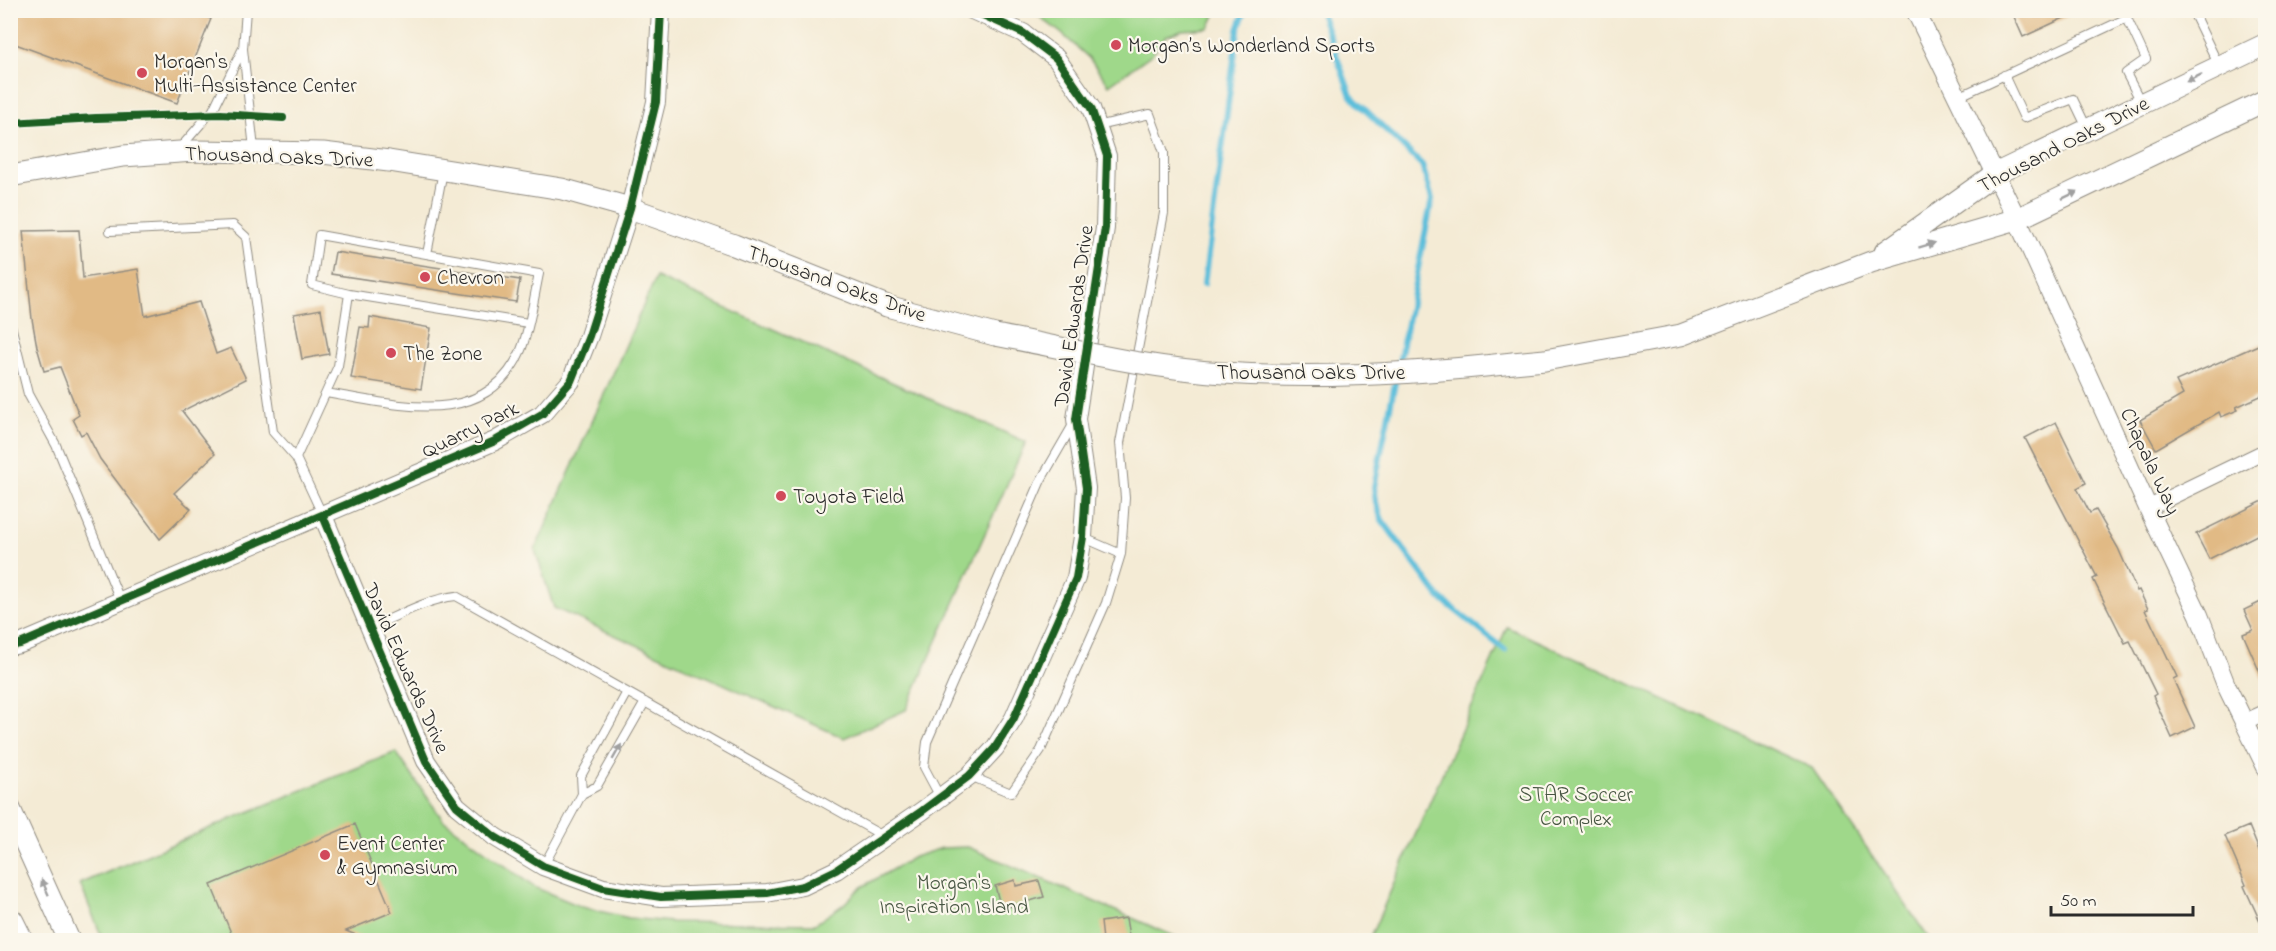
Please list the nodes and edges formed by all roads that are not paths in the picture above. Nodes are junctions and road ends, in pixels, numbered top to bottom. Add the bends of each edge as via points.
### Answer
1 (246, 10) edge
2 (661, 10) edge
3 (1915, 10) edge
4 (2192, 10) edge
5 (981, 12) edge
6 (2265, 44) edge
7 (243, 49) junction
8 (2219, 66) junction
9 (2004, 75) junction
10 (1957, 98) junction
11 (2265, 100) edge
12 (2142, 103) junction
13 (1097, 126) junction
14 (2088, 129) junction
15 (178, 152) junction
16 (255, 152) junction
17 (444, 170) junction
18 (1995, 174) junction
19 (10, 176) edge
20 (630, 208) junction
21 (2017, 219) junction
22 (110, 231) dead end
23 (427, 254) junction
24 (1871, 262) junction
25 (349, 294) junction
26 (10, 321) edge
27 (528, 322) junction
28 (326, 393) junction
29 (1076, 419) junction
30 (2265, 451) edge
31 (296, 458) junction
32 (2148, 508) junction
33 (323, 516) junction
34 (1083, 537) junction
35 (1121, 554) junction
36 (120, 602) junction
37 (369, 628) junction
38 (14, 647) edge
39 (627, 692) junction
40 (645, 702) junction
41 (2265, 712) edge
42 (2244, 722) junction
43 (2265, 767) edge
44 (969, 776) junction
45 (582, 794) junction
46 (940, 797) junction
47 (10, 809) edge
48 (884, 836) junction
49 (543, 866) junction
50 (10, 922) edge
51 (19, 940) edge
52 (69, 940) edge

1 - 7 lane
2 - 20 street, Quarry Park via 656,102
3 - 10 street, Chapala Way
4 - 8 lane
5 - 13 street, David Edwards Drive via 1023,33 1056,58 1090,108
6 - 8 main road, Thousand Oaks Drive
7 - 15 lane via 213,110
7 - 16 lane
8 -> 12 main road, Thousand Oaks Drive
9 - 10 lane
9 - 12 lane via 2127,18 2146,59 2126,73
9 - 14 lane via 2024,118 2073,99
10 - 18 street, Chapala Way
21 -> 11 main road, Thousand Oaks Drive
12 - 14 main road, Thousand Oaks Drive
13 - 29 street, David Edwards Drive via 1107,156 1105,228
13 - 35 lane via 1150,114 1164,152 1164,213 1120,443 1125,498
14 - 18 main road, Thousand Oaks Drive
15 - 16 main road, Thousand Oaks Drive
15 - 19 main road, Thousand Oaks Drive via 123,156
16 - 17 main road, Thousand Oaks Drive via 323,153
17 - 20 main road, Thousand Oaks Drive via 562,189
17 - 23 lane
18 - 21 street, Chapala Way
18 - 24 main road, Thousand Oaks Drive
20 - 24 main road, Thousand Oaks Drive, bridge via 887,306 994,335 1223,373 1365,376 1513,363 1681,335
20 - 33 street, Quarry Park via 571,381 542,414 495,441
24 -> 21 main road, Thousand Oaks Drive
21 - 32 street, Chapala Way
22 - 31 lane via 233,225 246,237 273,432
23 - 25 lane via 319,235 312,285
23 - 27 lane via 539,274
25 - 27 lane
25 - 28 lane via 338,366
26 - 36 lane via 28,394 56,446
27 - 28 lane via 521,349 508,373 483,396 448,407 411,406
28 - 31 lane
29 - 34 street, David Edwards Drive via 1086,488
29 - 46 lane via 1041,480 927,742 924,767
30 - 32 street
31 - 33 lane
32 - 42 street, Chapala Way
33 - 36 street, Quarry Park
33 - 37 street, David Edwards Drive
34 - 35 lane
34 - 44 street, David Edwards Drive via 1076,578 1014,718 995,748
35 - 44 lane via 1106,603 1041,750 1011,793
36 - 38 street, Quarry Park
37 - 39 lane via 428,603 456,596
37 - 49 street, David Edwards Drive via 426,760 457,806 495,837
39 - 40 lane
39 - 45 lane via 581,776
45 -> 40 lane via 597,786
40 - 48 lane
41 - 42 street
42 - 43 street, Chapala Way
44 - 46 street, David Edwards Drive
45 - 49 lane
46 - 48 street, David Edwards Drive
52 -> 47 main road
48 - 49 street, David Edwards Drive via 836,870 803,886 767,892 661,897 603,888
50 - 51 highway

